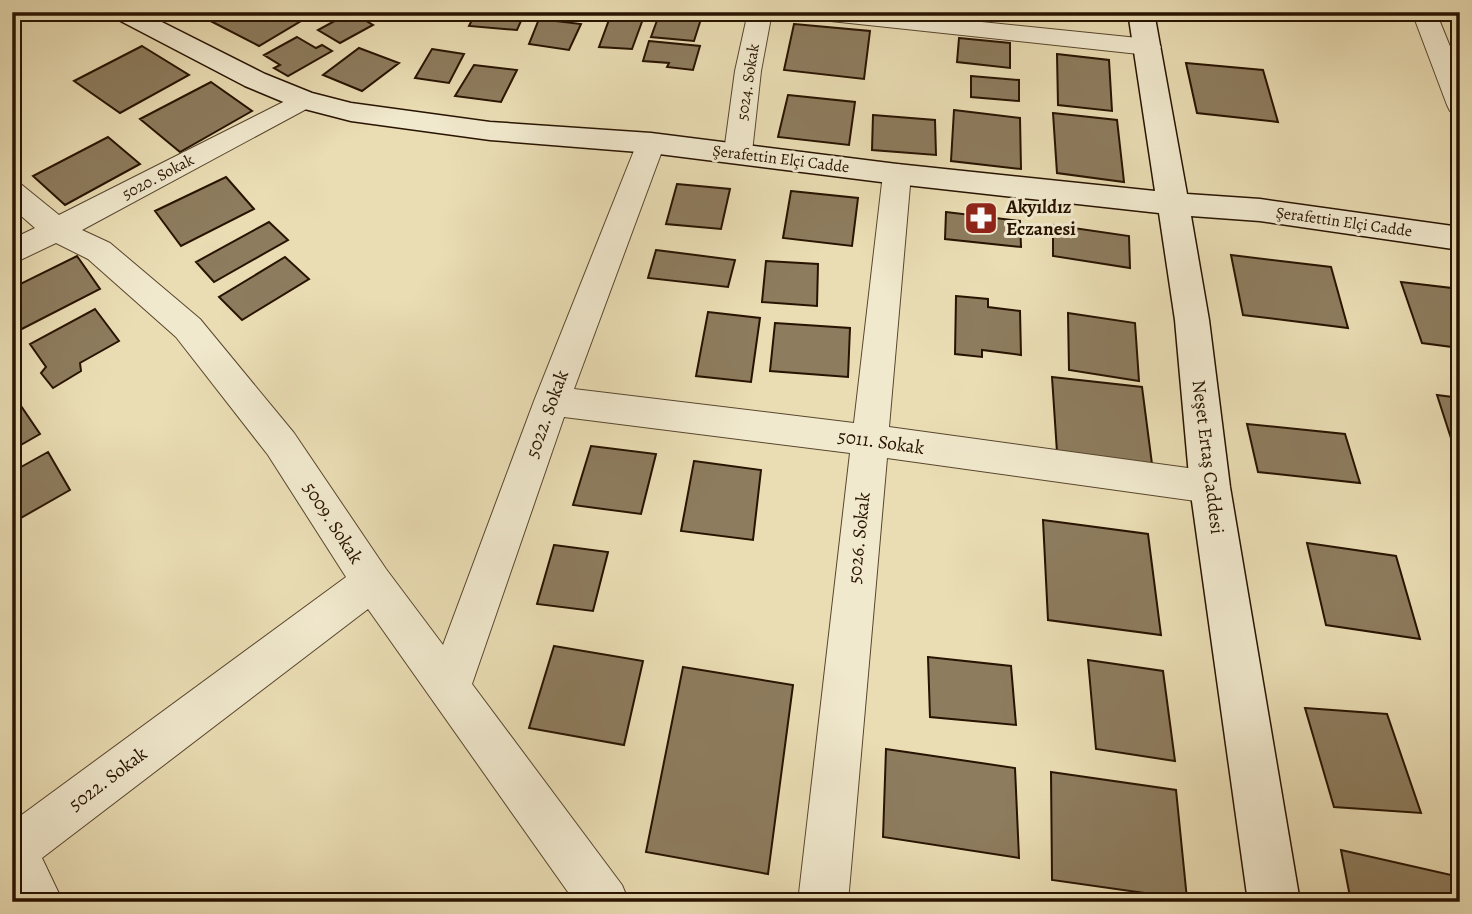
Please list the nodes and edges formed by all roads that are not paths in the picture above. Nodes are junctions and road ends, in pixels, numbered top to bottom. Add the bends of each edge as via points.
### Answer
1 (760, 12) edge
2 (812, 12) edge
3 (1424, 12) edge
4 (127, 13) edge
5 (1145, 29) edge
6 (303, 100) junction
7 (1460, 105) edge
8 (652, 143) junction
9 (738, 152) junction
10 (897, 174) junction
11 (12, 192) edge
12 (1172, 204) junction
13 (58, 231) junction
14 (1460, 239) edge
15 (12, 253) edge
16 (551, 401) junction
17 (870, 440) junction
18 (1210, 487) junction
19 (372, 582) junction
20 (449, 688) junction
21 (12, 850) edge
22 (38, 902) edge
23 (605, 902) edge
24 (823, 902) edge
25 (1274, 902) edge

1 - 9 street, 5024. Sokak
2 - 5 street
3 - 7 street
4 - 6 street, Şerafettin Elçi Cadde via 244,75
5 - 12 street, Neşet Ertaş Caddesi
6 - 8 street, Şerafettin Elçi Cadde via 351,112 489,131
6 - 13 street, 5020. Sokak
8 - 9 street, Şerafettin Elçi Cadde
8 - 16 street, 5022. Sokak
9 - 10 street, Şerafettin Elçi Cadde
10 - 12 street, Şerafettin Elçi Cadde
10 - 17 street, 5026. Sokak
11 - 13 street, 5009. Sokak
12 - 14 street, Şerafettin Elçi Cadde via 1260,210
12 - 18 street, Neşet Ertaş Caddesi via 1192,320
13 - 15 street, 5020. Sokak
13 - 19 street, 5009. Sokak via 99,251 188,328 281,444
16 - 17 street, 5011. Sokak
16 - 20 street, 5022. Sokak
17 - 18 street, 5011. Sokak
17 - 24 street, 5026. Sokak
18 - 25 street, Neşet Ertaş Caddesi
19 - 20 street, 5009. Sokak
19 - 21 street, 5022. Sokak
20 - 23 street, 5009. Sokak
21 - 22 street

